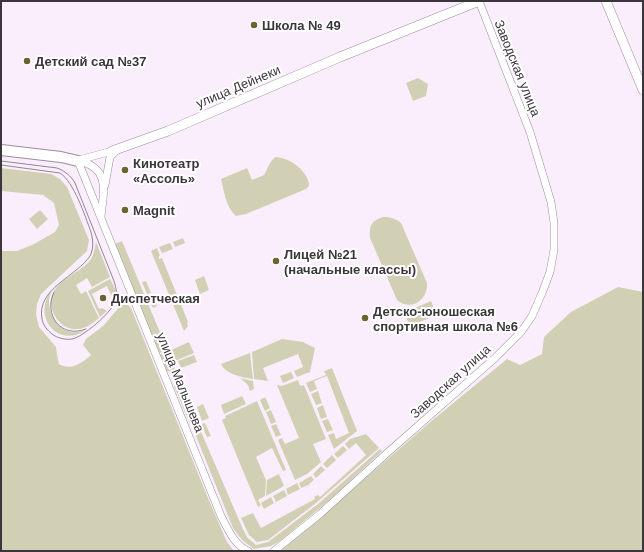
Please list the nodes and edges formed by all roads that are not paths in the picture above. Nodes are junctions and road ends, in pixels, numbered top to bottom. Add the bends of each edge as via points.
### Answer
1 (479, 1) edge
2 (606, 1) edge
3 (643, 90) edge
4 (1, 150) edge
5 (114, 150) junction
6 (78, 161) junction
7 (104, 193) junction
8 (101, 216) junction
9 (248, 551) edge
10 (274, 551) edge

1 - 5 street, улица Дейнеки via 159,134
1 - 10 street, Заводская улица via 530,132 551,202 554,250 550,272 532,316 521,332 320,514
2 - 3 street
4 - 6 main road, улица Дейнеки
5 - 6 street, улица Дейнеки
5 - 7 street via 110,157
6 - 7 street, улица Малышева via 87,162 101,175
6 - 8 street, улица Малышева
7 - 8 street, улица Малышева
8 - 9 street, улица Малышева via 221,516 238,543

